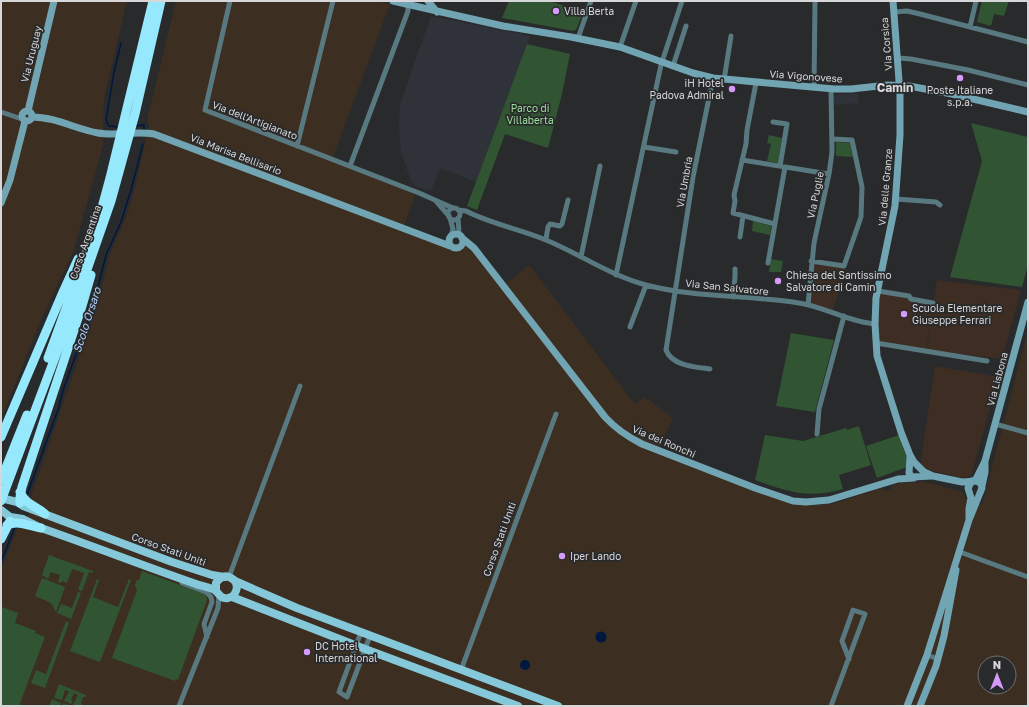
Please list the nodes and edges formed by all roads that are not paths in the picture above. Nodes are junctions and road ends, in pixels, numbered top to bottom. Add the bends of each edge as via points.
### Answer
1 (54, 1) edge
2 (153, 1) edge
3 (160, 1) edge
4 (230, 1) edge
5 (333, 1) edge
6 (393, 1) edge
7 (591, 1) edge
8 (636, 1) edge
9 (682, 1) edge
10 (815, 1) edge
11 (893, 1) edge
12 (976, 1) edge
13 (423, 3) edge
14 (408, 4) junction
15 (894, 12) junction
16 (686, 26) dead end
17 (970, 27) junction
18 (731, 36) dead end
19 (578, 38) junction
20 (1028, 42) edge
21 (620, 47) junction
22 (898, 58) junction
23 (662, 61) junction
24 (673, 66) junction
25 (713, 78) junction
26 (724, 80) junction
27 (756, 83) junction
28 (900, 85) junction
29 (1028, 85) edge
30 (814, 87) junction
31 (831, 89) junction
32 (1, 112) edge
33 (1028, 112) edge
34 (30, 114) junction
35 (130, 114) junction
36 (24, 120) junction
37 (773, 122) dead end
38 (832, 139) junction
39 (123, 141) junction
40 (298, 146) junction
41 (644, 147) junction
42 (676, 152) dead end
43 (742, 160) junction
44 (350, 166) junction
45 (600, 166) dead end
46 (783, 167) junction
47 (829, 174) junction
48 (110, 178) junction
49 (381, 178) joint
50 (896, 199) junction
51 (568, 200) dead end
52 (111, 201) junction
53 (436, 201) junction
54 (1, 203) edge
55 (940, 205) dead end
56 (456, 209) junction
57 (470, 213) junction
58 (743, 216) junction
59 (450, 217) junction
60 (459, 217) junction
61 (775, 224) junction
62 (451, 236) junction
63 (461, 237) junction
64 (740, 237) dead end
65 (428, 238) junction
66 (546, 239) junction
67 (450, 246) junction
68 (458, 247) junction
69 (476, 252) junction
70 (581, 257) junction
71 (812, 261) junction
72 (768, 263) dead end
73 (737, 270) dead end
74 (616, 275) junction
75 (646, 285) junction
76 (878, 290) junction
77 (676, 291) junction
78 (733, 297) junction
79 (1028, 302) edge
80 (933, 303) dead end
81 (808, 305) junction
82 (844, 316) junction
83 (875, 324) junction
84 (630, 327) dead end
85 (876, 343) junction
86 (987, 361) dead end
87 (710, 369) dead end
88 (300, 386) dead end
89 (556, 414) dead end
90 (995, 424) junction
91 (1028, 433) edge
92 (817, 434) dead end
93 (1, 438) edge
94 (910, 455) junction
95 (985, 461) junction
96 (919, 468) junction
97 (909, 469) junction
98 (933, 476) junction
99 (916, 477) junction
100 (898, 479) junction
101 (948, 480) junction
102 (973, 481) junction
103 (4, 482) edge
104 (981, 489) junction
105 (969, 491) junction
106 (20, 492) junction
107 (11, 501) edge
108 (1, 510) edge
109 (45, 514) junction
110 (12, 520) junction
111 (969, 520) junction
112 (41, 528) joint
113 (108, 538) junction
114 (1, 539) edge
115 (104, 551) junction
116 (960, 552) junction
117 (957, 560) junction
118 (169, 575) junction
119 (1028, 577) edge
120 (230, 578) junction
121 (223, 595) junction
122 (361, 632) junction
123 (370, 636) junction
124 (207, 638) junction
125 (356, 646) junction
126 (365, 649) junction
127 (927, 655) junction
128 (849, 659) junction
129 (938, 659) junction
130 (462, 670) junction
131 (179, 706) edge
132 (518, 706) edge
133 (558, 706) edge
134 (831, 706) edge
135 (907, 706) edge
136 (920, 706) edge

1 - 34 street, Via Uruguay
2 - 35 highway, Corso Argentina
3 - 35 highway, Corso Argentina
4 - 40 street, Via dell'Artigianato via 205,110
5 - 40 street
6 - 14 street, Via Vigonovese
7 - 19 street
8 - 21 street
9 - 23 street
10 - 30 street
11 - 15 street, Via Corsica
12 - 17 street
13 - 14 street, Via Vigonovese
13 - 19 street, Via Vigonovese via 437,12
14 - 44 street via 408,11
15 - 17 street via 912,12
15 - 22 street, Via Corsica
16 - 24 street
17 - 20 street
18 - 26 street
19 - 21 street, Via Vigonovese
21 - 23 street, Via Vigonovese
22 - 28 street, Via Corsica
22 - 29 street via 968,70
23 - 24 street, Via Vigonovese
23 - 41 street
24 - 25 street, Via Vigonovese
25 - 26 street, Via Vigonovese
25 - 77 street, Via Umbria
26 - 27 street, Via Vigonovese
27 - 30 street, Via Vigonovese
27 - 43 street
28 - 31 street, Via Vigonovese
28 - 33 street, Via Vigonovese
28 - 50 street, Via delle Granze
30 - 31 street, Via Vigonovese
31 - 38 street, Via Puglie
32 - 36 street
34 - 36 street, Via Uruguay via 22,113
34 - 65 street, Via Marisa Bellisario via 97,133 154,134
35 - 39 highway, Corso Argentina
36 - 54 street, Via Uruguay via 10,180
37 - 46 street via 787,124
38 - 47 street, Via Puglie
38 - 71 street via 852,140 862,187 861,217 844,266
39 - 48 highway, Corso Argentina
39 - 52 highway, Corso Argentina
40 - 44 street, Via dell'Artigianato
41 - 42 street
41 - 74 street
43 - 46 street
43 - 58 street via 734,194 736,201 733,213
44 - 49 street, Via dell'Artigianato
45 - 70 street
46 - 47 street
46 - 61 street
47 - 71 street, Via Puglie
48 - 93 highway via 84,246
48 - 103 highway, Corso Argentina via 95,230
49 - 53 street, Via San Salvatore
50 - 55 street via 936,202
50 - 76 street, Via delle Granze
51 - 66 street via 562,224 550,224
52 - 103 highway, Corso Argentina via 79,292
52 - 106 highway via 105,232 82,306
53 - 56 street, Via San Salvatore
53 - 59 street, Via San Salvatore
56 - 57 street, Via San Salvatore
56 - 59 street via 449,211
56 - 60 street
57 - 60 street
57 - 66 street, Via San Salvatore
58 - 61 street
58 - 64 street
59 - 60 street via 453,220
59 - 62 street via 453,228
60 - 63 street
61 - 72 street
62 - 63 street via 455,234
62 - 65 street, Via Marisa Bellisario
62 - 67 street
63 - 68 street via 462,243
63 - 69 street, Via dei Ronchi via 470,243
65 - 67 street, Via Marisa Bellisario
66 - 70 street, Via San Salvatore
67 - 68 street
68 - 69 street
69 - 100 street, Via dei Ronchi via 589,398 627,437 793,501 829,500
70 - 74 street, Via San Salvatore
71 - 81 street, Via Puglie
73 - 78 street
74 - 75 street, Via San Salvatore
75 - 77 street, Via San Salvatore
75 - 84 street
76 - 80 street
76 - 83 street, Via delle Granze
77 - 78 street, Via San Salvatore
77 - 87 street, Via Umbria via 666,350 677,361
78 - 81 street, Via San Salvatore
79 - 90 street, Via Lisbona
81 - 82 street, Via San Salvatore
82 - 83 street, Via San Salvatore
82 - 92 street via 819,409
83 - 85 street, Via delle Granze
85 - 86 street
85 - 94 street, Via delle Granze via 881,368
88 - 120 street
89 - 130 street, Corso Stati Uniti
90 - 91 street
90 - 95 street, Via Lisbona
94 - 96 street, Via delle Granze
94 - 97 street, Via delle Granze
95 - 102 street, Via Lisbona
95 - 104 street, Via Lisbona
96 - 97 street via 912,466
96 - 98 street
96 - 99 street via 920,474
97 - 99 street via 910,475
97 - 100 street, Via dei Ronchi
98 - 99 street
98 - 101 street
99 - 100 street, Via dei Ronchi
101 - 102 street
101 - 105 street
102 - 104 street via 980,482
102 - 105 street, Via Lisbona via 969,485
103 - 107 highway
104 - 105 street via 975,495
104 - 111 street, Via Lisbona
105 - 111 street, Via Lisbona
106 - 107 highway
106 - 109 highway via 28,504
107 - 109 main road, Corso Stati Uniti
107 - 110 main road via 23,512
108 - 110 main road
109 - 113 main road, Corso Stati Uniti
110 - 112 highway
110 - 114 highway
111 - 116 street, Via Lisbona
112 - 115 main road
113 - 115 street
113 - 120 main road, Corso Stati Uniti via 172,562
115 - 118 main road
116 - 117 street, Via Lisbona
116 - 119 street
117 - 127 street, Via Lisbona
117 - 129 street, Via Lisbona
118 - 121 main road
118 - 124 street via 179,582 206,592 211,597 212,602 204,624
120 - 121 main road via 237,588 235,593
120 - 121 main road via 217,581 215,586
120 - 122 main road, Corso Stati Uniti via 297,608
121 - 124 street
121 - 125 main road
122 - 123 main road, Corso Stati Uniti
122 - 125 street
123 - 126 street
123 - 130 main road, Corso Stati Uniti
124 - 131 street
125 - 126 main road
125 - 126 street via 339,692 347,696
126 - 132 main road
127 - 129 street
127 - 135 street, Via Lisbona
128 - 128 street via 866,614 853,610 842,641
128 - 134 street
129 - 136 street, Via Lisbona
130 - 133 main road, Corso Stati Uniti

